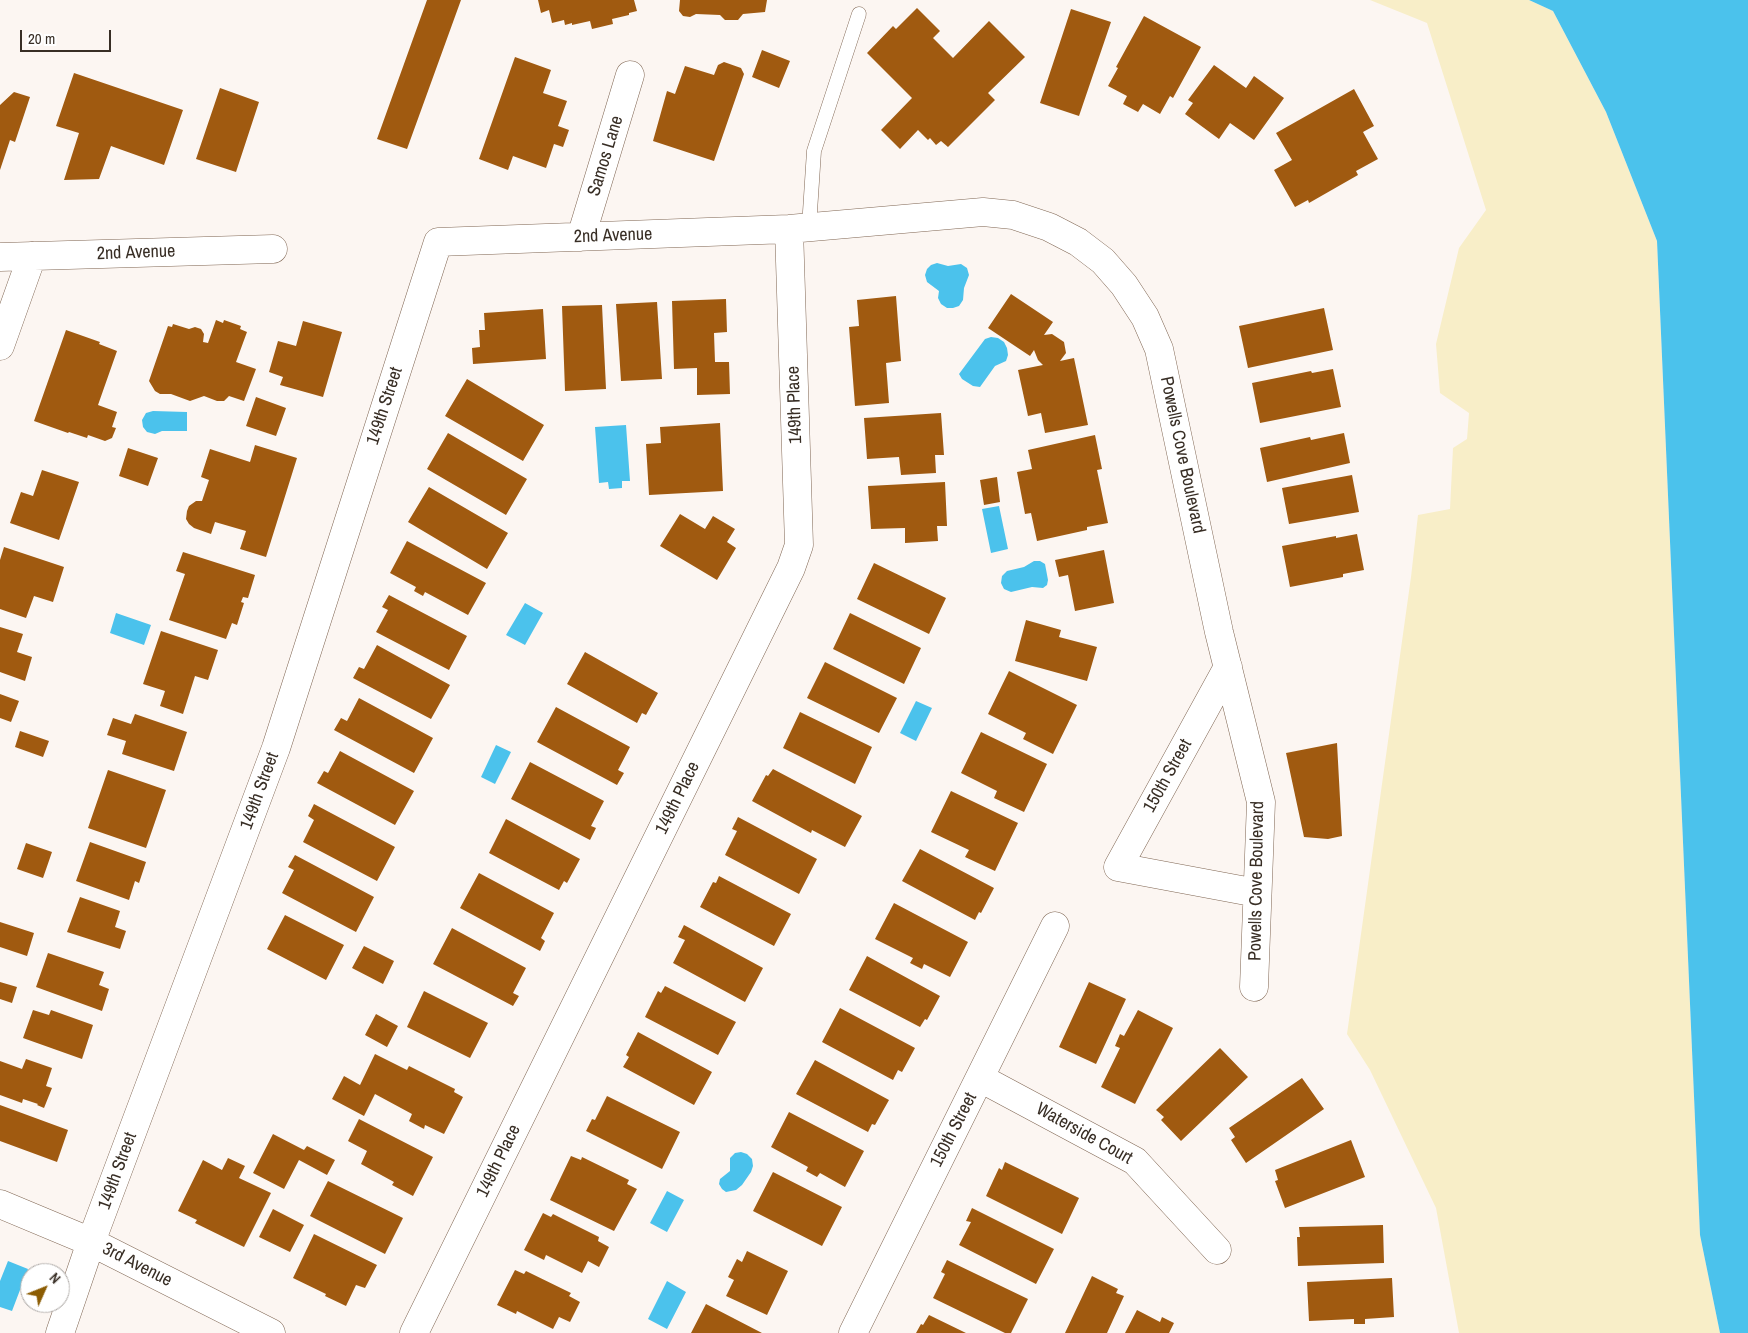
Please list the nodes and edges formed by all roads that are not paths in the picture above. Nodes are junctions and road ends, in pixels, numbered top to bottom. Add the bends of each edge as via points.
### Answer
1 (859, 14) dead end
2 (630, 76) dead end
3 (799, 228) junction
4 (581, 237) junction
5 (438, 242) joint
6 (273, 249) dead end
7 (32, 256) junction
8 (0, 257) edge
9 (0, 346) edge
10 (1228, 667) junction
11 (1257, 892) junction
12 (1056, 926) dead end
13 (1254, 987) dead end
14 (980, 1078) junction
15 (0, 1204) edge
16 (92, 1242) junction
17 (1216, 1250) dead end
18 (60, 1333) edge
19 (271, 1333) edge
20 (414, 1333) edge
21 (852, 1333) edge

1 - 3 lane via 814,151
2 - 4 street, Samos Lane
3 - 4 street, 2nd Avenue
3 - 10 street, Powells Cove Boulevard via 983,212 1013,215 1078,242 1103,261 1124,284 1145,317 1159,349
3 - 20 street, 149th Place via 799,545 791,568
4 - 5 street, 2nd Avenue
5 - 16 street, 149th Street via 276,748
6 - 7 street, 2nd Avenue
7 - 8 street, 2nd Avenue
7 - 9 street
10 - 11 street, Powells Cove Boulevard via 1261,802
10 - 11 street, 150th Street via 1118,867
11 - 13 street, Powells Cove Boulevard
12 - 14 street, 150th Street
14 - 17 street, Waterside Court via 1135,1161
14 - 21 street, 150th Street
15 - 16 street, 3rd Avenue
16 - 18 street, 149th Street
16 - 19 street, 3rd Avenue

